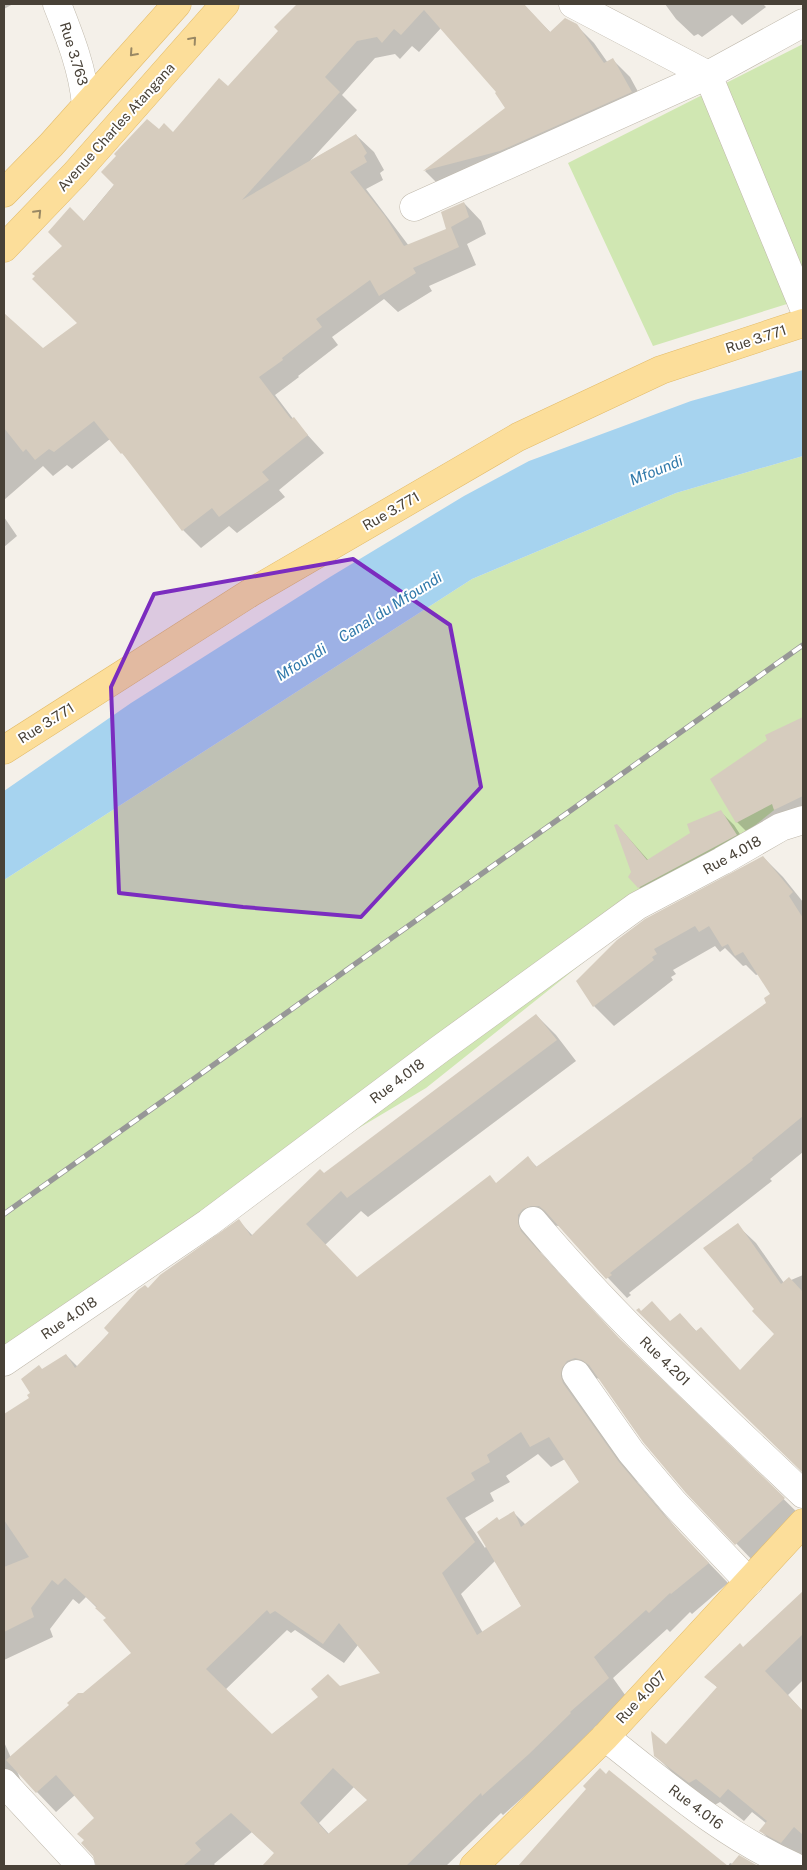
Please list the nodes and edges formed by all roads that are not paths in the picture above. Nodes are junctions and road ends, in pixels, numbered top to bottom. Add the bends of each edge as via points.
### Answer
1 (57, 4) edge
2 (177, 4) edge
3 (225, 4) edge
4 (573, 4) edge
5 (803, 22) edge
6 (708, 75) junction
7 (86, 106) junction
8 (4, 193) edge
9 (414, 207) dead end
10 (4, 248) edge
11 (803, 306) edge
12 (803, 323) edge
13 (4, 750) edge
14 (803, 820) edge
15 (533, 1221) dead end
16 (4, 1362) edge
17 (576, 1374) dead end
18 (803, 1494) edge
19 (803, 1523) edge
20 (749, 1582) junction
21 (605, 1737) junction
22 (4, 1783) edge
23 (81, 1866) edge
24 (474, 1866) edge
25 (793, 1866) edge

1 - 7 street, Rue 3.763 via 85,85
2 -> 7 main road
10 -> 3 main road, Avenue Charles Atangana via 75,174
4 - 6 street
5 - 6 street
6 - 9 street
6 - 11 street
7 - 8 main road
12 - 13 main road, Rue 3.771 via 661,370 518,437 250,593
14 - 16 street, Rue 4.018 via 781,827 637,906 208,1223
15 - 18 street, Rue 4.201 via 564,1259 642,1339
17 - 20 street via 638,1460
19 - 20 main road, Rue 4.007
20 - 21 main road, Rue 4.007
21 - 24 main road, Rue 4.007
21 - 25 street, Rue 4.016 via 736,1837
22 - 23 street

